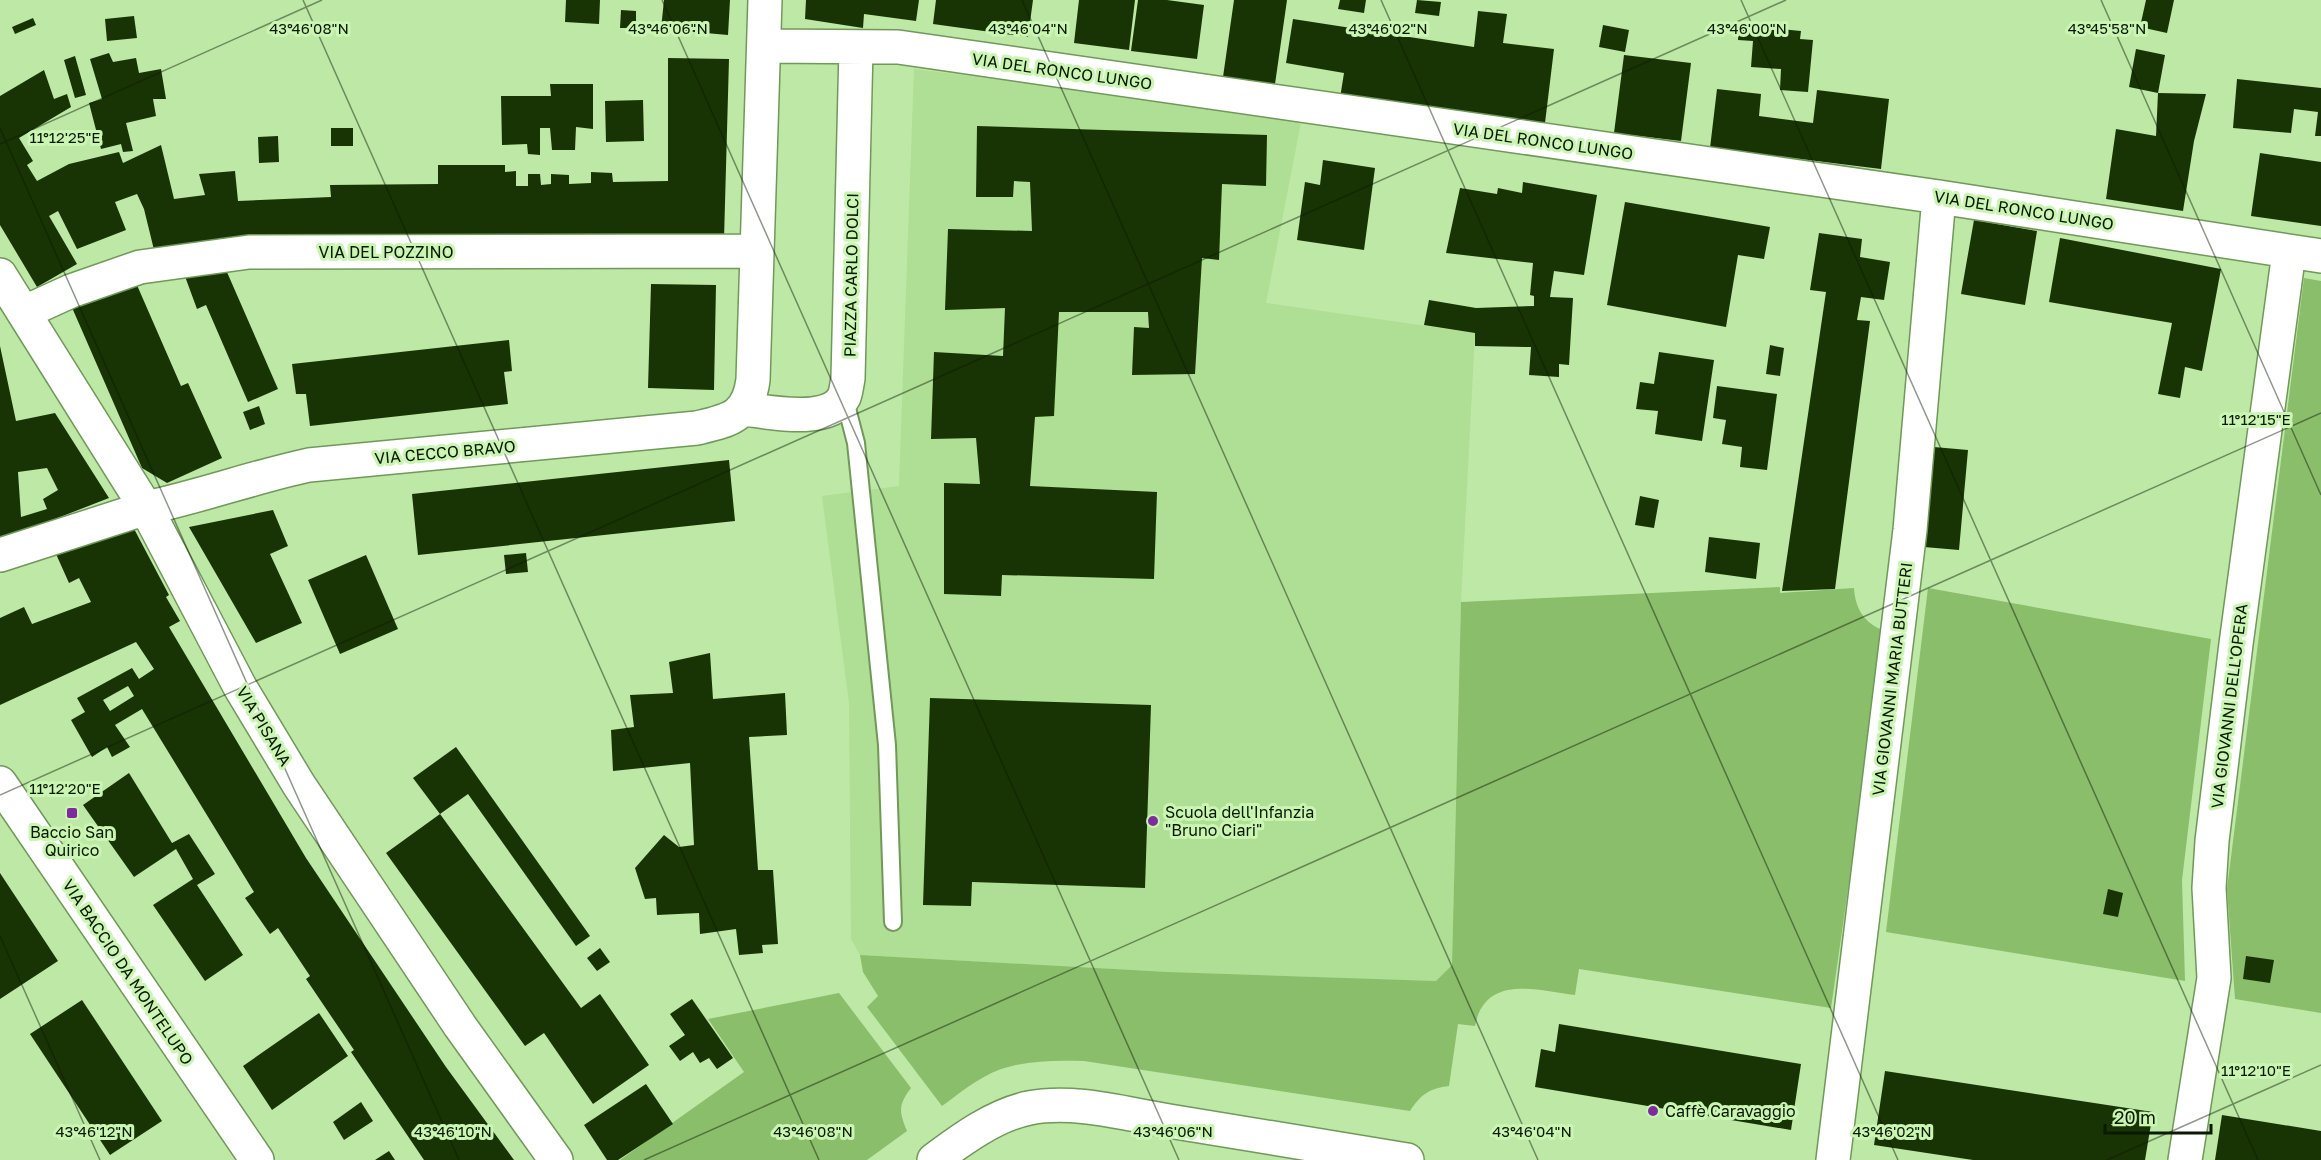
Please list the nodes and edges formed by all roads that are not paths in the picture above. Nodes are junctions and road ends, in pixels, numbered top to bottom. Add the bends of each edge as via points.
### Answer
1 (765, 0) edge
2 (764, 46) junction
3 (856, 48) junction
4 (1939, 197) junction
5 (757, 251) junction
6 (2289, 252) junction
7 (2321, 256) edge
8 (0, 275) edge
9 (25, 312) junction
10 (844, 397) junction
11 (744, 409) junction
12 (146, 508) junction
13 (0, 555) edge
14 (0, 783) edge
15 (892, 922) dead end
16 (257, 1160) edge
17 (556, 1160) edge
18 (934, 1160) edge
19 (1407, 1160) edge
20 (1833, 1160) edge
21 (2185, 1160) edge

1 - 2 street
2 - 3 street, VIA DEL RONCO LUNGO
2 - 5 street
3 - 4 street, VIA DEL RONCO LUNGO via 898,47
3 - 10 street, PIAZZA CARLO DOLCI via 848,378
4 - 6 street, VIA DEL RONCO LUNGO
4 - 20 street, VIA GIOVANNI MARIA BUTTERI via 1910,530
5 - 9 street, VIA DEL POZZINO via 249,252 140,267
5 - 11 street via 753,380
6 - 7 street, VIA DEL RONCO LUNGO
6 - 21 street, VIA GIOVANNI DELL'OPERA via 2212,841 2209,888 2214,978
8 - 9 street, VIA PISANA
9 - 12 street, VIA PISANA
10 - 11 street via 829,410 818,413 798,415
10 - 15 lane via 856,443 887,745
11 - 12 street, VIA CECCO BRAVO via 736,416 697,428 309,465
12 - 13 street, VIA CECCO BRAVO
12 - 17 street, VIA PISANA via 240,687 299,785 460,1026
14 - 16 street, VIA BACCIO DA MONTELUPO
18 - 19 street via 1002,1117 1051,1106 1109,1111

